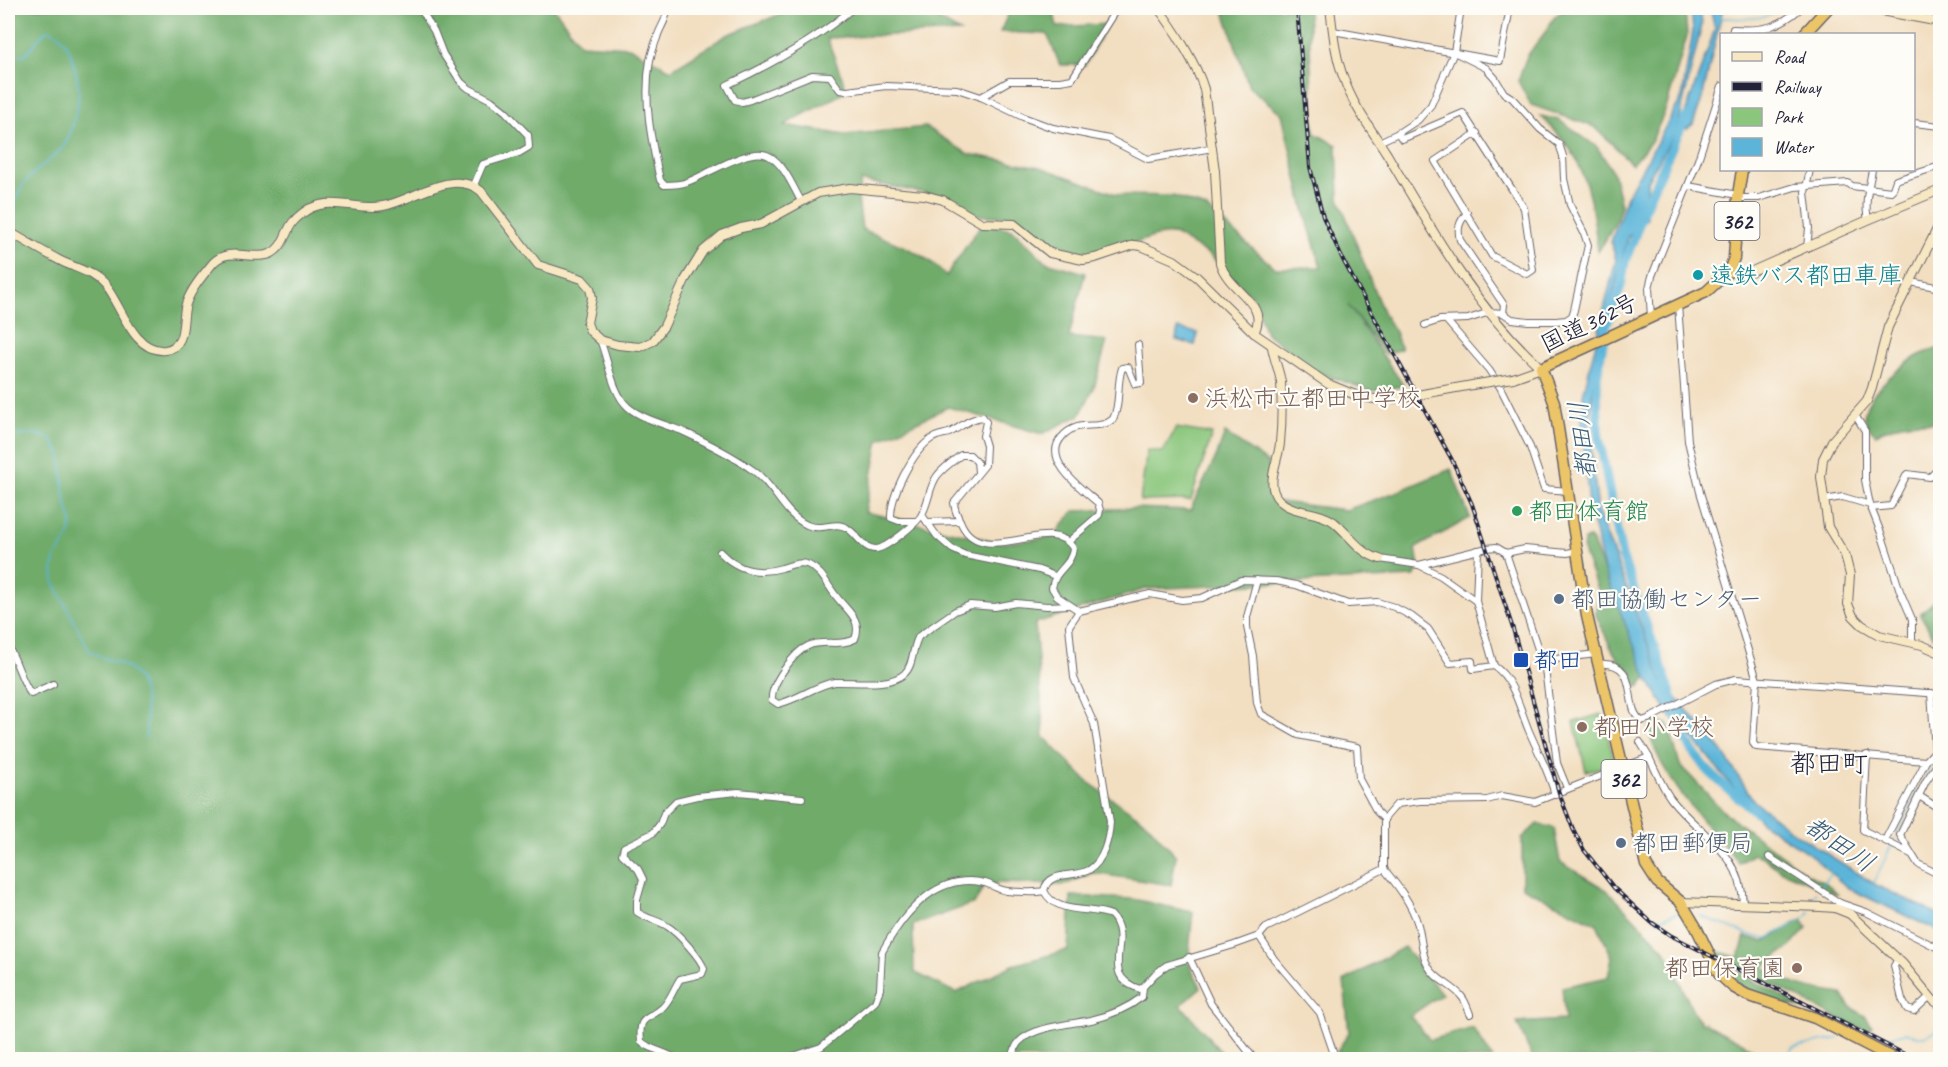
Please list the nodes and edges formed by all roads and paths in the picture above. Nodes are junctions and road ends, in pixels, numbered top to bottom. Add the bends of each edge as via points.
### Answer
1 (420, 8) edge
2 (666, 8) edge
3 (853, 8) edge
4 (1118, 8) edge
5 (1158, 8) edge
6 (1330, 8) edge
7 (1461, 8) edge
8 (1510, 8) edge
9 (1801, 8) edge
10 (1828, 8) edge
11 (1865, 8) edge
12 (1941, 22) edge
13 (1333, 31) junction
14 (1732, 33) edge
15 (1805, 33) edge
16 (1454, 52) junction
17 (1720, 92) edge
18 (981, 97) junction
19 (1915, 123) edge
20 (1941, 126) edge
21 (1477, 133) junction
22 (1398, 134) junction
23 (1379, 142) junction
24 (1213, 148) junction
25 (1941, 166) edge
26 (1742, 171) edge
27 (1810, 171) edge
28 (1872, 171) edge
29 (474, 185) junction
30 (1688, 186) junction
31 (1806, 186) junction
32 (1868, 189) junction
33 (1941, 190) edge
34 (1738, 197) junction
35 (801, 201) junction
36 (1467, 213) junction
37 (1868, 220) junction
38 (1941, 223) edge
39 (8, 231) edge
40 (1807, 248) junction
41 (1729, 271) junction
42 (1911, 282) junction
43 (1941, 288) edge
44 (1678, 305) junction
45 (1490, 312) junction
46 (1503, 313) junction
47 (1651, 316) junction
48 (1446, 320) junction
49 (1425, 325) dead end
50 (1254, 333) junction
51 (600, 340) junction
52 (1138, 345) dead end
53 (1272, 347) junction
54 (1541, 368) junction
55 (1855, 415) junction
56 (1941, 467) edge
57 (978, 472) junction
58 (1569, 491) junction
59 (1824, 500) junction
60 (1871, 506) junction
61 (922, 515) junction
62 (915, 521) junction
63 (960, 521) junction
64 (927, 522) junction
65 (1068, 542) junction
66 (1478, 550) junction
67 (1577, 551) junction
68 (720, 552) dead end
69 (1506, 553) junction
70 (1380, 559) joint
71 (1419, 566) junction
72 (1055, 576) junction
73 (1257, 580) junction
74 (1476, 601) junction
75 (1069, 605) junction
76 (1079, 611) junction
77 (1912, 642) junction
78 (8, 647) edge
79 (1941, 652) edge
80 (1597, 659) junction
81 (1548, 660) junction
82 (1494, 666) junction
83 (1757, 680) junction
84 (53, 684) dead end
85 (1931, 693) junction
86 (1941, 694) edge
87 (1640, 742) dead end
88 (1867, 755) junction
89 (1648, 757) junction
90 (1941, 760) edge
91 (1926, 761) junction
92 (1622, 767) junction
93 (1567, 788) junction
94 (1555, 795) junction
95 (1919, 796) junction
96 (802, 798) dead end
97 (1941, 809) edge
98 (1384, 819) junction
99 (1900, 835) junction
100 (1886, 841) junction
101 (1895, 845) junction
102 (1912, 854) junction
103 (1769, 857) dead end
104 (1384, 870) junction
105 (1941, 875) edge
106 (1044, 891) junction
107 (1681, 902) junction
108 (1743, 904) junction
109 (1838, 905) junction
110 (1259, 936) junction
111 (1941, 949) edge
112 (1189, 957) junction
113 (1898, 958) junction
114 (1143, 987) junction
115 (1930, 996) junction
116 (1941, 1005) edge
117 (1470, 1014) dead end
118 (677, 1059) edge
119 (783, 1059) edge
120 (1012, 1059) edge
121 (1255, 1059) edge
122 (1336, 1059) edge
123 (1896, 1059) edge

1 - 29 street via 461,82 505,111 530,140 529,147 519,153 483,164
2 - 35 street via 667,18 650,61 647,97 660,180 664,185 685,183 744,155 760,153 781,167
3 - 18 street via 787,54 727,85 735,100 742,102 822,74 830,76 840,90 847,92 901,86 957,89
4 - 18 street via 1072,79 1009,81
5 - 24 main road via 1201,78
6 - 13 main road
7 - 16 street
8 - 16 street via 1500,61
9 - 14 street via 1784,22 1767,28 1733,29
10 - 15 highway
11 - 12 main road
13 - 16 street
13 - 23 main road via 1345,82
16 - 22 street via 1431,105
16 - 46 street via 1486,68 1503,93 1559,144 1570,205 1588,245 1572,316 1566,320 1528,321
17 - 30 street
18 - 24 street via 1053,128 1109,139 1148,159
19 - 20 street
21 - 22 street via 1463,113 1402,139
21 - 36 street via 1435,161
21 - 36 street via 1524,208 1533,270 1527,274 1492,256
22 - 23 street
23 - 45 main road via 1425,218
24 - 50 main road via 1223,273 1257,312
25 - 32 street via 1896,180 1891,191
26 - 34 highway, 362
27 - 31 street
28 - 32 street
29 - 39 main road via 450,183 383,207 332,203 312,207 294,221 282,244 272,253 257,257 228,255 216,260 192,290 185,306 181,337 165,350 151,348 128,326 96,276 62,262
29 - 51 main road via 538,265 582,279 590,288 587,323
30 - 34 street
30 - 47 street via 1652,276
31 - 32 street via 1848,183
31 - 34 street via 1759,198
31 - 40 street
32 - 37 street
33 - 37 main road
34 - 41 highway, 362 via 1737,240
35 - 50 main road via 818,193 850,188 924,195 943,200 982,223 1014,224 1050,254 1083,260 1141,246 1174,260 1197,277
35 - 51 main road via 761,224 722,235 703,251 685,279 664,327 652,341 640,347
36 - 46 street via 1458,232 1504,305
37 - 40 main road
38 - 42 main road
40 - 41 main road via 1750,272 1739,275
41 - 44 highway, 国道362号 / 362 via 1706,292
42 - 43 street
42 - 55 main road via 1888,327 1867,401
44 - 47 highway, 国道362号 / 362
44 - 83 street via 1688,441
45 - 46 street
45 - 48 street
45 - 54 main road
47 - 54 highway, 国道362号 / 362
48 - 49 street
48 - 58 street via 1500,387 1530,447 1544,489
50 - 53 main road
51 - 62 street via 608,371 628,407 707,444 755,472 796,519 816,528 843,526 876,549
52 - 65 street via 1141,383 1135,384 1128,367 1122,368 1113,419 1068,430 1056,446 1058,464 1098,503 1100,510
53 - 54 main road, bridge via 1328,384 1380,400 1513,378
53 - 70 main road via 1281,389 1280,443 1273,492 1283,503 1333,522 1367,554
54 - 58 highway, 国道362号 / 362 via 1554,402
55 - 59 main road via 1832,441 1823,459
55 - 60 street via 1865,431 1865,480
56 - 60 street via 1930,477 1907,474 1891,506
57 - 61 street via 977,462 970,455 961,455 937,475
57 - 62 street via 985,465 986,456 983,417 928,441 909,465 891,518
57 - 63 street via 954,503
58 - 67 highway, 国道362号 / 362
59 - 60 street via 1843,497
59 - 77 main road via 1828,527 1845,555 1850,575 1848,604 1852,616 1879,635
60 - 77 street via 1912,619
61 - 62 street
61 - 64 street
63 - 64 street
63 - 65 street via 970,536 989,542 1047,536
64 - 72 street via 945,543 965,555
65 - 72 street via 1073,548 1071,561
66 - 69 street via 1496,547
66 - 71 street
66 - 74 street
67 - 69 street via 1525,549
67 - 80 highway, 国道362号 / 362
68 - 75 street via 739,567 755,572 800,563 810,566 854,616 858,628 855,639 808,645 798,653 772,691 772,700 778,704 830,683 901,677 908,669 919,636 955,610 970,605
69 - 81 street via 1540,655
70 - 71 street
71 - 74 street
72 - 75 street via 1052,588
73 - 76 street via 1241,580 1202,598 1182,600 1150,594
73 - 82 street via 1296,585 1348,604 1377,602 1394,607 1428,629 1450,663 1472,661 1473,669
73 - 98 street via 1247,627 1261,714 1298,735 1357,747 1359,779
74 - 82 street
75 - 76 street
76 - 106 street via 1069,626 1074,678 1098,740 1109,832 1105,848 1090,869 1053,878
77 - 79 main road
78 - 84 street via 31,694
80 - 81 street
80 - 83 street via 1622,670 1642,721 1716,684
80 - 92 highway, 国道362号 / 362
81 - 93 street via 1545,669 1557,763
82 - 94 street via 1511,687
83 - 85 street
83 - 88 street via 1753,743 1756,747
85 - 86 street
85 - 91 street via 1935,751
87 - 89 street
88 - 91 street
88 - 100 street via 1863,830
89 - 92 street
89 - 108 street via 1669,796 1716,843 1737,872
90 - 95 street
91 - 100 street
92 - 93 street
92 - 107 highway, 国道362号 / 362 via 1646,865 1656,882
93 - 94 street
94 - 98 street via 1535,802 1502,796 1487,800 1403,802 1391,808
95 - 97 street
95 - 99 street
96 - 118 street via 738,792 676,801 653,833 624,847 622,854 643,879 637,912 666,924 695,952 704,969 702,974 680,979 662,1008 644,1020 641,1029 641,1041 646,1046
98 - 104 street
99 - 101 street
99 - 102 street
100 - 101 street
101 - 102 street
102 - 105 street via 1918,864
103 - 109 street
104 - 110 street via 1266,928
104 - 117 street via 1414,913 1429,968 1462,996
106 - 114 street via 1048,898 1069,908 1112,915 1121,932 1118,974 1132,987
106 - 119 street via 1006,891 973,881 939,887 920,903 882,952 880,989 875,1002 821,1047
107 - 108 main road
107 - 123 highway, 国道362号 / 362 via 1719,974 1733,987 1815,1018
108 - 109 main road
109 - 111 street via 1866,912
109 - 113 main road
110 - 112 street
110 - 122 street via 1320,1013
112 - 114 street via 1160,969
112 - 121 street via 1211,1004
113 - 115 main road
113 - 115 street via 1894,966 1907,1009 1914,1011
114 - 120 street via 1142,997 1116,1011 1025,1036 1015,1047
115 - 116 main road

